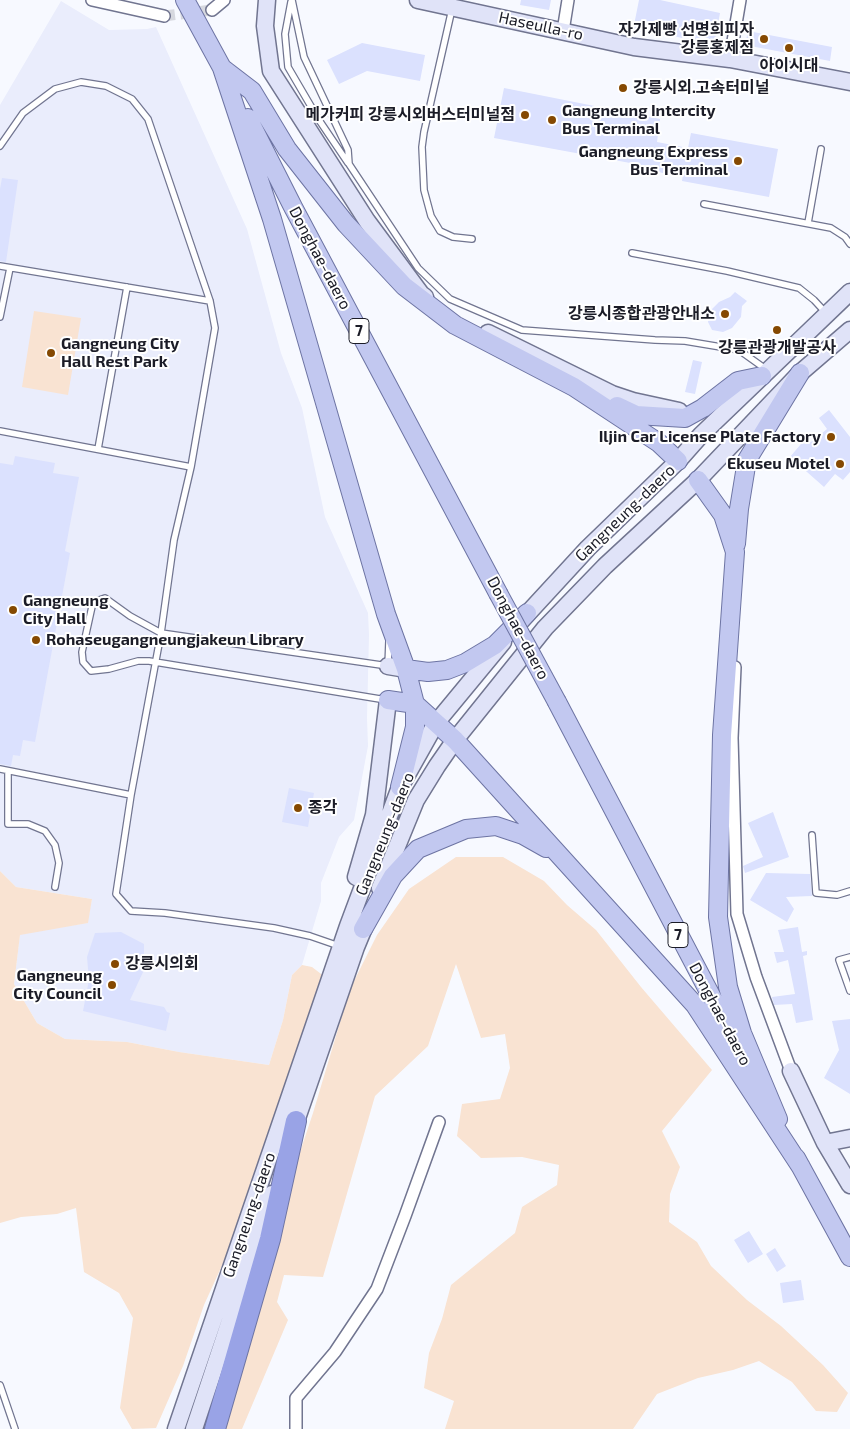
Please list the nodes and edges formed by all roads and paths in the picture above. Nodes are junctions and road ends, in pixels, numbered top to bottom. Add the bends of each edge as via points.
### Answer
1 (92, 0) edge
2 (185, 0) edge
3 (224, 0) edge
4 (266, 0) edge
5 (292, 0) edge
6 (418, 0) edge
7 (568, 0) edge
8 (740, 0) edge
9 (453, 7) junction
10 (212, 10) tunnel mouth
11 (164, 16) tunnel mouth
12 (563, 31) junction
13 (730, 59) junction
14 (222, 68) junction
15 (850, 82) edge
16 (0, 146) edge
17 (822, 149) dead end
18 (349, 164) junction
19 (704, 204) dead end
20 (808, 223) junction
21 (472, 239) dead end
22 (850, 244) edge
23 (632, 253) dead end
24 (0, 266) edge
25 (10, 268) junction
26 (127, 287) junction
27 (850, 292) edge
28 (210, 301) junction
29 (434, 304) junction
30 (826, 314) junction
31 (0, 317) edge
32 (455, 325) junction
33 (850, 330) edge
34 (765, 373) junction
35 (800, 373) junction
36 (574, 387) junction
37 (691, 414) junction
38 (0, 431) edge
39 (98, 449) junction
40 (678, 461) junction
41 (191, 466) junction
42 (745, 474) junction
43 (698, 480) junction
44 (736, 552) junction
45 (527, 613) junction
46 (386, 614) junction
47 (161, 633) junction
48 (155, 664) junction
49 (388, 666) junction
50 (406, 669) junction
51 (388, 700) junction
52 (415, 704) junction
53 (436, 723) junction
54 (455, 740) junction
55 (0, 769) edge
56 (8, 771) junction
57 (400, 787) junction
58 (130, 795) junction
59 (812, 835) dead end
60 (560, 856) junction
61 (55, 887) dead end
62 (850, 891) edge
63 (355, 928) junction
64 (341, 947) junction
65 (850, 957) edge
66 (849, 988) edge
67 (791, 1071) joint
68 (296, 1121) junction
69 (439, 1122) dead end
70 (850, 1138) edge
71 (825, 1144) junction
72 (791, 1149) junction
73 (801, 1167) junction
74 (850, 1185) edge
75 (850, 1257) edge
76 (0, 1385) edge
77 (14, 1429) edge
78 (176, 1429) edge
79 (194, 1429) edge
80 (215, 1429) edge
81 (296, 1429) edge

1 - 11 street
2 - 14 main road, Donghae-daero / 7
3 - 10 street
4 - 29 street via 265,26 271,71 367,221 421,294
5 - 18 lane via 304,57 348,150
5 - 18 lane via 285,34 288,68
6 - 9 street, Haseulla-ro
7 - 12 street
8 - 13 street
9 - 12 street, Haseulla-ro
9 - 21 lane via 424,132 424,190 430,216 440,231
12 - 13 street, Haseulla-ro via 634,47
13 - 15 street, Haseulla-ro
14 - 32 main road via 252,91 287,149 346,224 404,286
14 - 46 main road via 272,219
14 - 72 main road, Donghae-daero / 7, bridge
16 - 28 lane via 23,113 55,89 81,82 106,86 132,99 148,119
17 - 20 lane
18 - 34 lane via 418,268 450,299 522,330 685,340 739,350
19 - 20 lane
20 - 22 lane via 831,228
23 - 30 lane via 799,288
24 - 25 lane
25 - 26 lane
25 - 31 lane
26 - 28 lane
26 - 39 lane
27 - 30 street, Gangneung-daero
28 - 41 lane via 215,328
29 - 32 street
29 - 37 street via 442,311 612,394
30 - 34 street, Gangneung-daero
32 - 36 main road
33 - 35 street, Gangneung-daero
34 - 37 main road via 738,381
34 - 40 street, Gangneung-daero
35 - 42 main road via 747,460
35 - 43 street, Gangneung-daero
36 - 37 main road via 636,415 685,418
36 - 40 main road via 659,443
38 - 39 lane
39 - 41 lane
40 - 43 street
40 - 45 street, Gangneung-daero via 588,548
41 - 47 lane via 174,540
42 - 44 main road
42 - 67 street via 732,738 737,914 756,977
43 - 44 main road via 723,515
43 - 54 street, Gangneung-daero via 604,566 545,628
44 - 72 main road via 722,734 718,918 728,987 742,1033
45 - 50 main road via 495,645 465,663 447,670 428,672
45 - 53 street, Gangneung-daero
46 - 49 lane via 390,646
46 - 50 main road
47 - 48 lane
47 - 48 lane via 105,598 93,602 82,652 83,662 91,671 138,661
47 - 49 lane
48 - 51 lane
48 - 58 lane
49 - 50 street
50 - 52 main road
51 - 52 main road
51 - 63 street via 374,815 353,887
52 - 53 main road
52 - 57 main road via 415,727
53 - 54 main road
53 - 57 street, Gangneung-daero
54 - 60 main road
54 - 63 street, Gangneung-daero via 416,800
55 - 56 lane
56 - 58 lane
56 - 61 lane via 8,824 28,824 45,831 55,845 59,864
57 - 63 street, Gangneung-daero
58 - 64 lane via 116,894 130,911 274,928
59 - 62 lane via 816,893 837,895
60 - 63 main road via 523,835 496,826 466,829 418,849 393,876
60 - 73 main road via 694,1005
63 - 64 street, Gangneung-daero
63 - 68 street, Gangneung-daero
64 - 78 street, Gangneung-daero
65 - 66 lane via 840,960
67 - 71 street
68 - 79 street, Gangneung-daero
68 - 80 highway via 270,1239
69 - 81 street via 377,1289 335,1352 296,1398
70 - 71 street
71 - 74 street
72 - 73 main road, Donghae-daero / 7
73 - 75 main road, Donghae-daero / 7
76 - 77 lane

